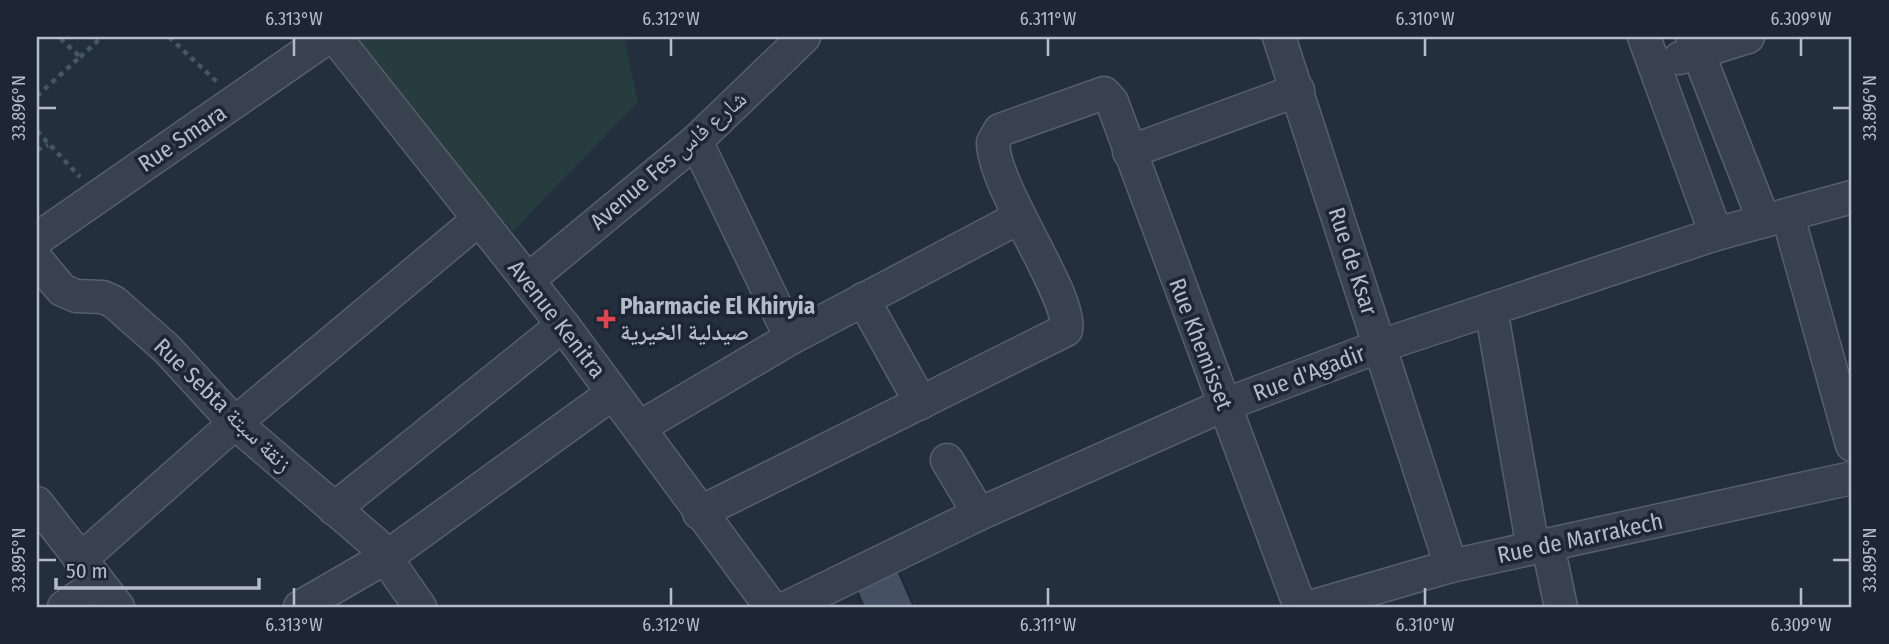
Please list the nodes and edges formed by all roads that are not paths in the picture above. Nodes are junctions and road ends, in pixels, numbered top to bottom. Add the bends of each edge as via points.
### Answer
1 (328, 37) edge
2 (335, 37) edge
3 (804, 37) edge
4 (1748, 37) edge
5 (1284, 38) edge
6 (1695, 45) edge
7 (1650, 51) edge
8 (1298, 90) junction
9 (696, 141) junction
10 (1129, 152) junction
11 (1852, 197) edge
12 (1020, 217) junction
13 (1776, 218) junction
14 (478, 220) junction
15 (1716, 234) junction
16 (37, 239) edge
17 (37, 260) edge
18 (528, 280) junction
19 (863, 299) junction
20 (1491, 309) junction
21 (563, 325) junction
22 (791, 338) junction
23 (1380, 346) junction
24 (613, 393) junction
25 (921, 403) junction
26 (1224, 405) junction
27 (235, 423) junction
28 (640, 427) junction
29 (1852, 445) edge
30 (947, 460) dead end
31 (1852, 478) edge
32 (37, 503) edge
33 (334, 509) junction
34 (699, 513) junction
35 (979, 514) junction
36 (1540, 547) junction
37 (387, 556) junction
38 (1451, 566) junction
39 (99, 583) edge
40 (64, 607) edge
41 (300, 607) edge
42 (421, 607) edge
43 (771, 607) edge
44 (788, 607) edge
45 (1300, 607) edge
46 (1310, 607) edge
47 (1561, 607) edge

1 - 16 street, Rue Smara
2 - 14 street, Avenue Kenitra
3 - 9 street, Avenue Fes شارع فاس
4 - 6 street
5 - 8 street, Rue de Ksar
6 - 7 street
6 - 13 street
7 - 15 street
8 - 10 street
8 - 23 street, Rue de Ksar
9 - 18 street, Avenue Fes شارع فاس
9 - 22 street
10 - 12 street, Rue Khemisset via 1111,98 1104,93 1000,130 993,148
10 - 26 street, Rue Khemisset
11 - 13 street, Rue d'Agadir
12 - 19 street
12 - 25 street via 1064,310 1066,330
13 - 15 street, Rue d'Agadir
13 - 29 street
14 - 18 street, Avenue Kenitra
14 - 27 street
15 - 20 street, Rue d'Agadir
17 - 27 street, Rue Sebta زنقة سبتة via 68,293 114,302 167,349
18 - 21 street, Avenue Kenitra
19 - 22 street
19 - 25 street
20 - 23 street, Rue d'Agadir
20 - 36 street
21 - 24 street, Avenue Kenitra
21 - 33 street
22 - 28 street
23 - 26 street, Rue d'Agadir
23 - 38 street, Rue de Ksar
24 - 28 street, Avenue Kenitra
24 - 37 street
25 - 34 street
26 - 35 street, Rue d'Agadir
26 - 45 street, Rue Khemisset
27 - 33 street, Rue Sebta زنقة سبتة
27 - 39 street
28 - 34 street, Avenue Kenitra
30 - 35 street
31 - 36 street, Rue de Marrakech
32 - 39 street
33 - 37 street, Rue Sebta زنقة سبتة
34 - 43 street, Avenue Kenitra
35 - 44 street, Rue d'Agadir
36 - 38 street, Rue de Marrakech
36 - 47 street
37 - 41 street
37 - 42 street, Rue Sebta زنقة سبتة
38 - 46 street, Rue de Marrakech
39 - 40 street

